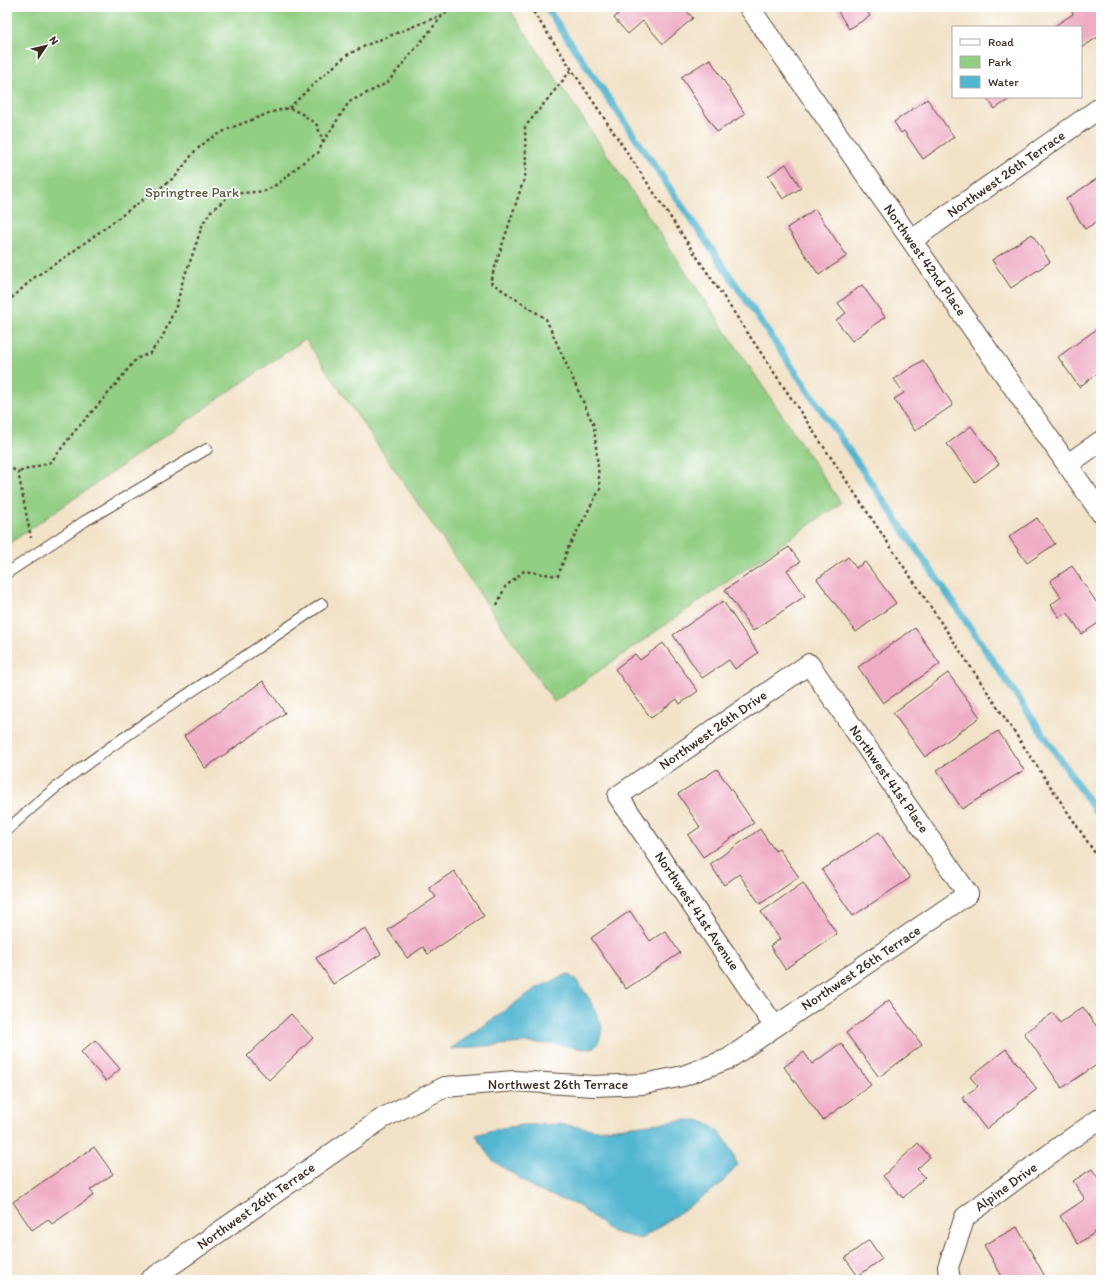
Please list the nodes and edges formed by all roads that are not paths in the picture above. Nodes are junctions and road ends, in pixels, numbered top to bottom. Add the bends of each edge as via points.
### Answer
1 (749, 7) edge
2 (1101, 107) edge
3 (912, 240) junction
4 (1101, 441) edge
5 (208, 449) dead end
6 (1068, 464) junction
7 (1101, 513) edge
8 (7, 573) edge
9 (322, 604) dead end
10 (809, 664) joint
11 (618, 796) joint
12 (7, 830) edge
13 (968, 894) joint
14 (775, 1027) junction
15 (1101, 1118) edge
16 (150, 1280) edge
17 (950, 1280) edge

1 - 3 street, Northwest 42nd Place
2 - 3 street, Northwest 26th Terrace
3 - 6 street, Northwest 42nd Place
4 - 6 street
5 - 8 lane via 86,521
6 - 7 street, Northwest 42nd Place
9 - 12 lane via 71,775
10 - 11 street, Northwest 26th Drive
10 - 13 street, Northwest 41st Place
11 - 14 street, Northwest 41st Avenue
13 - 14 street, Northwest 26th Terrace
14 - 16 street, Northwest 26th Terrace via 728,1059 683,1076 644,1084 594,1086 514,1081 445,1087 383,1118
15 - 17 street, Alpine Drive via 965,1217 948,1267

